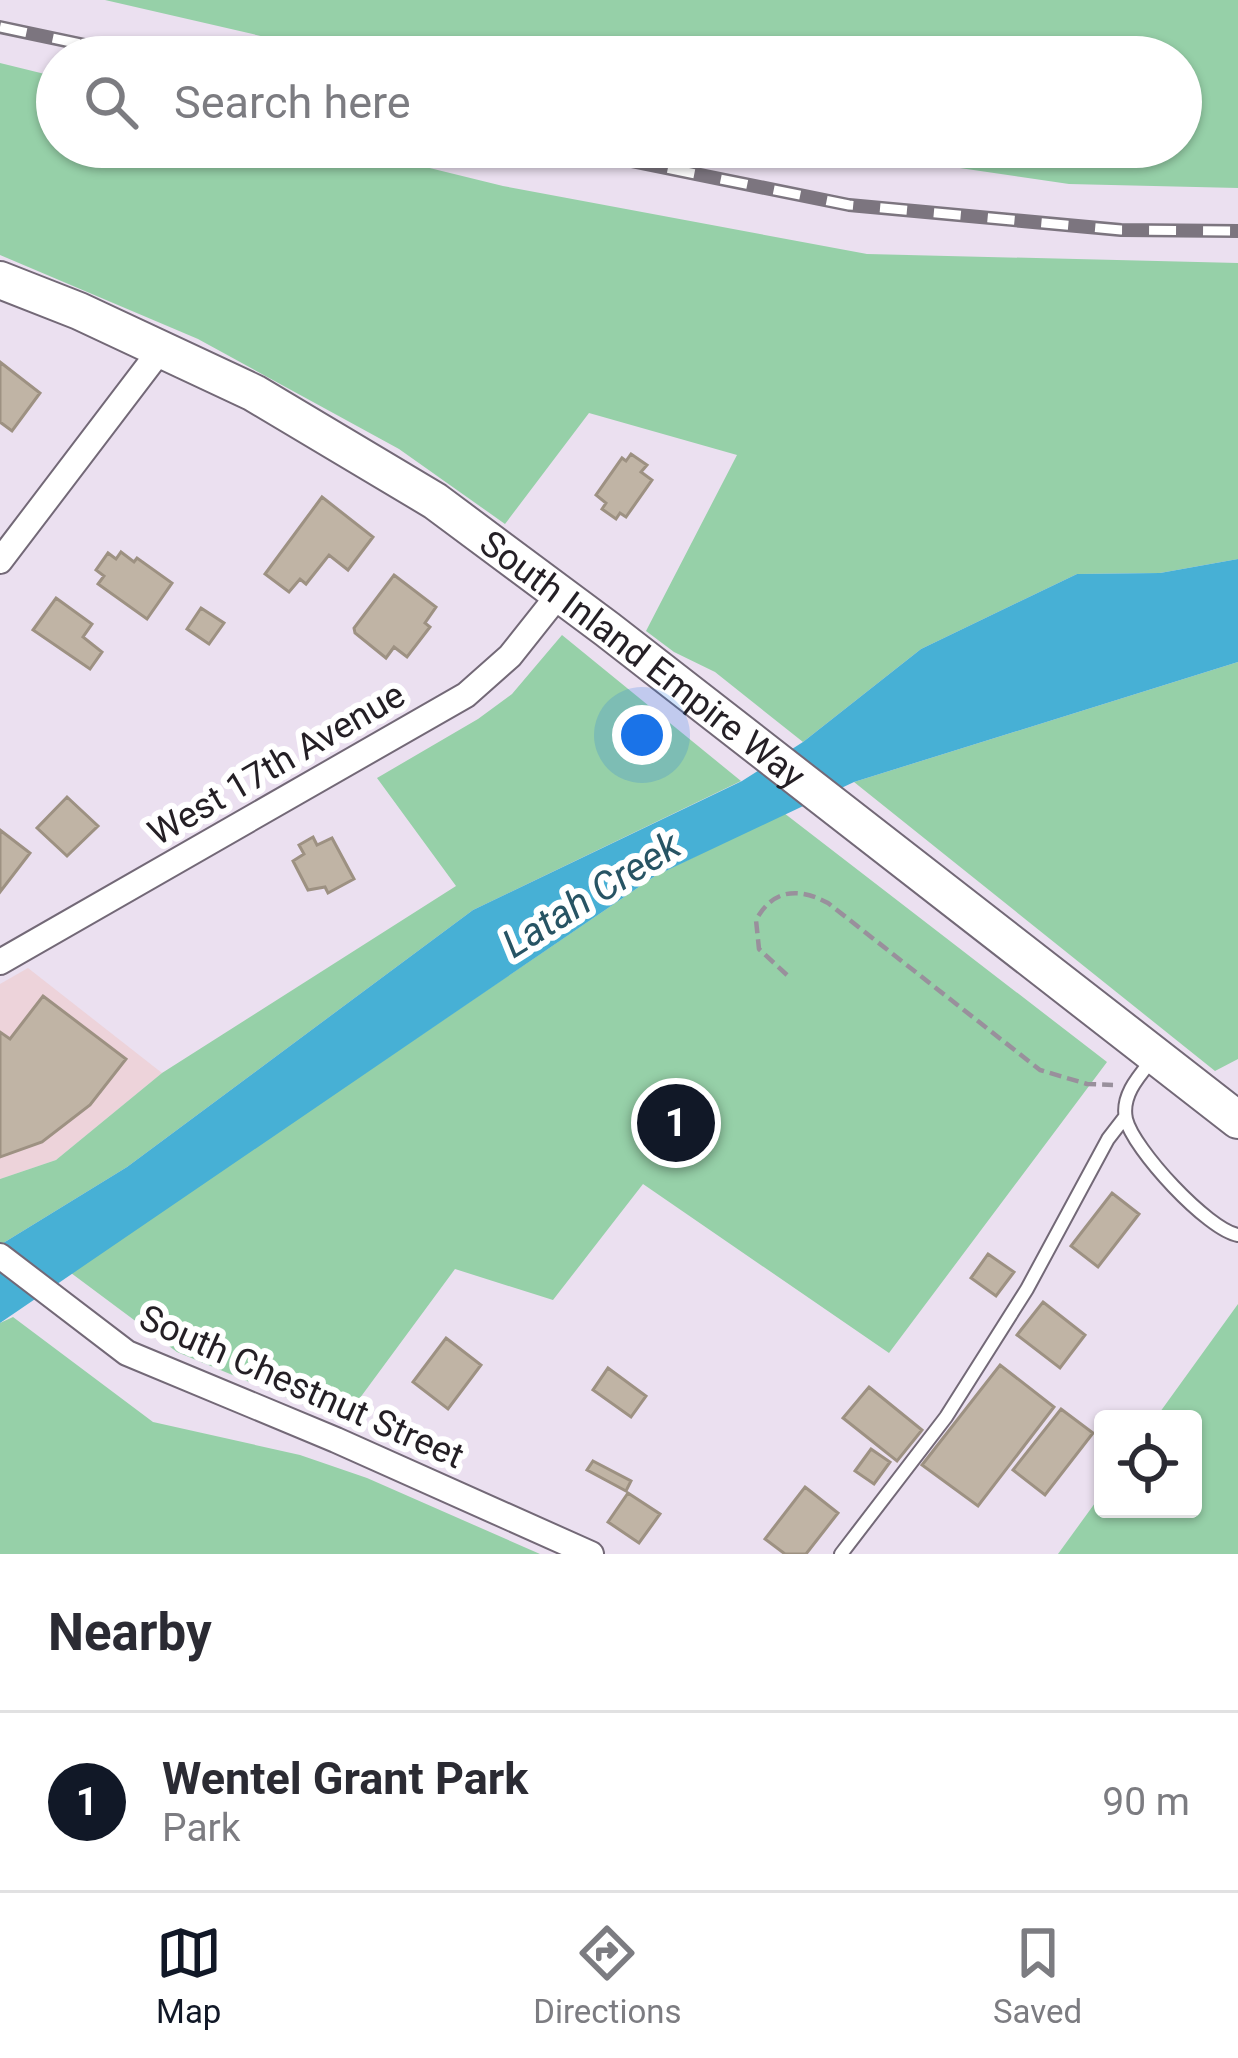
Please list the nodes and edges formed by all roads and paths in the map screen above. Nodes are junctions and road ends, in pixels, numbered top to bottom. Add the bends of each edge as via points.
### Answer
1 (0, 280) edge
2 (162, 348) junction
3 (0, 561) edge
4 (560, 593) junction
5 (0, 962) edge
6 (787, 975) dead end
7 (1156, 1056) junction
8 (1130, 1085) junction
9 (1125, 1117) junction
10 (1238, 1120) edge
11 (1238, 1235) edge
12 (0, 1256) edge
13 (591, 1554) edge
14 (842, 1554) edge

1 - 2 street, South Inland Empire Way
2 - 3 street
2 - 4 street, South Inland Empire Way via 391,472
4 - 5 street, West 17th Avenue via 466,695
4 - 7 street, South Inland Empire Way
6 - 8 path via 759,949 756,920 773,897 811,893 1040,1070 1087,1084
7 - 8 lane
7 - 10 street, South Inland Empire Way
8 - 9 lane
9 - 11 lane via 1137,1142 1206,1219
9 - 14 lane via 946,1417
12 - 13 street, South Chestnut Street via 127,1353

